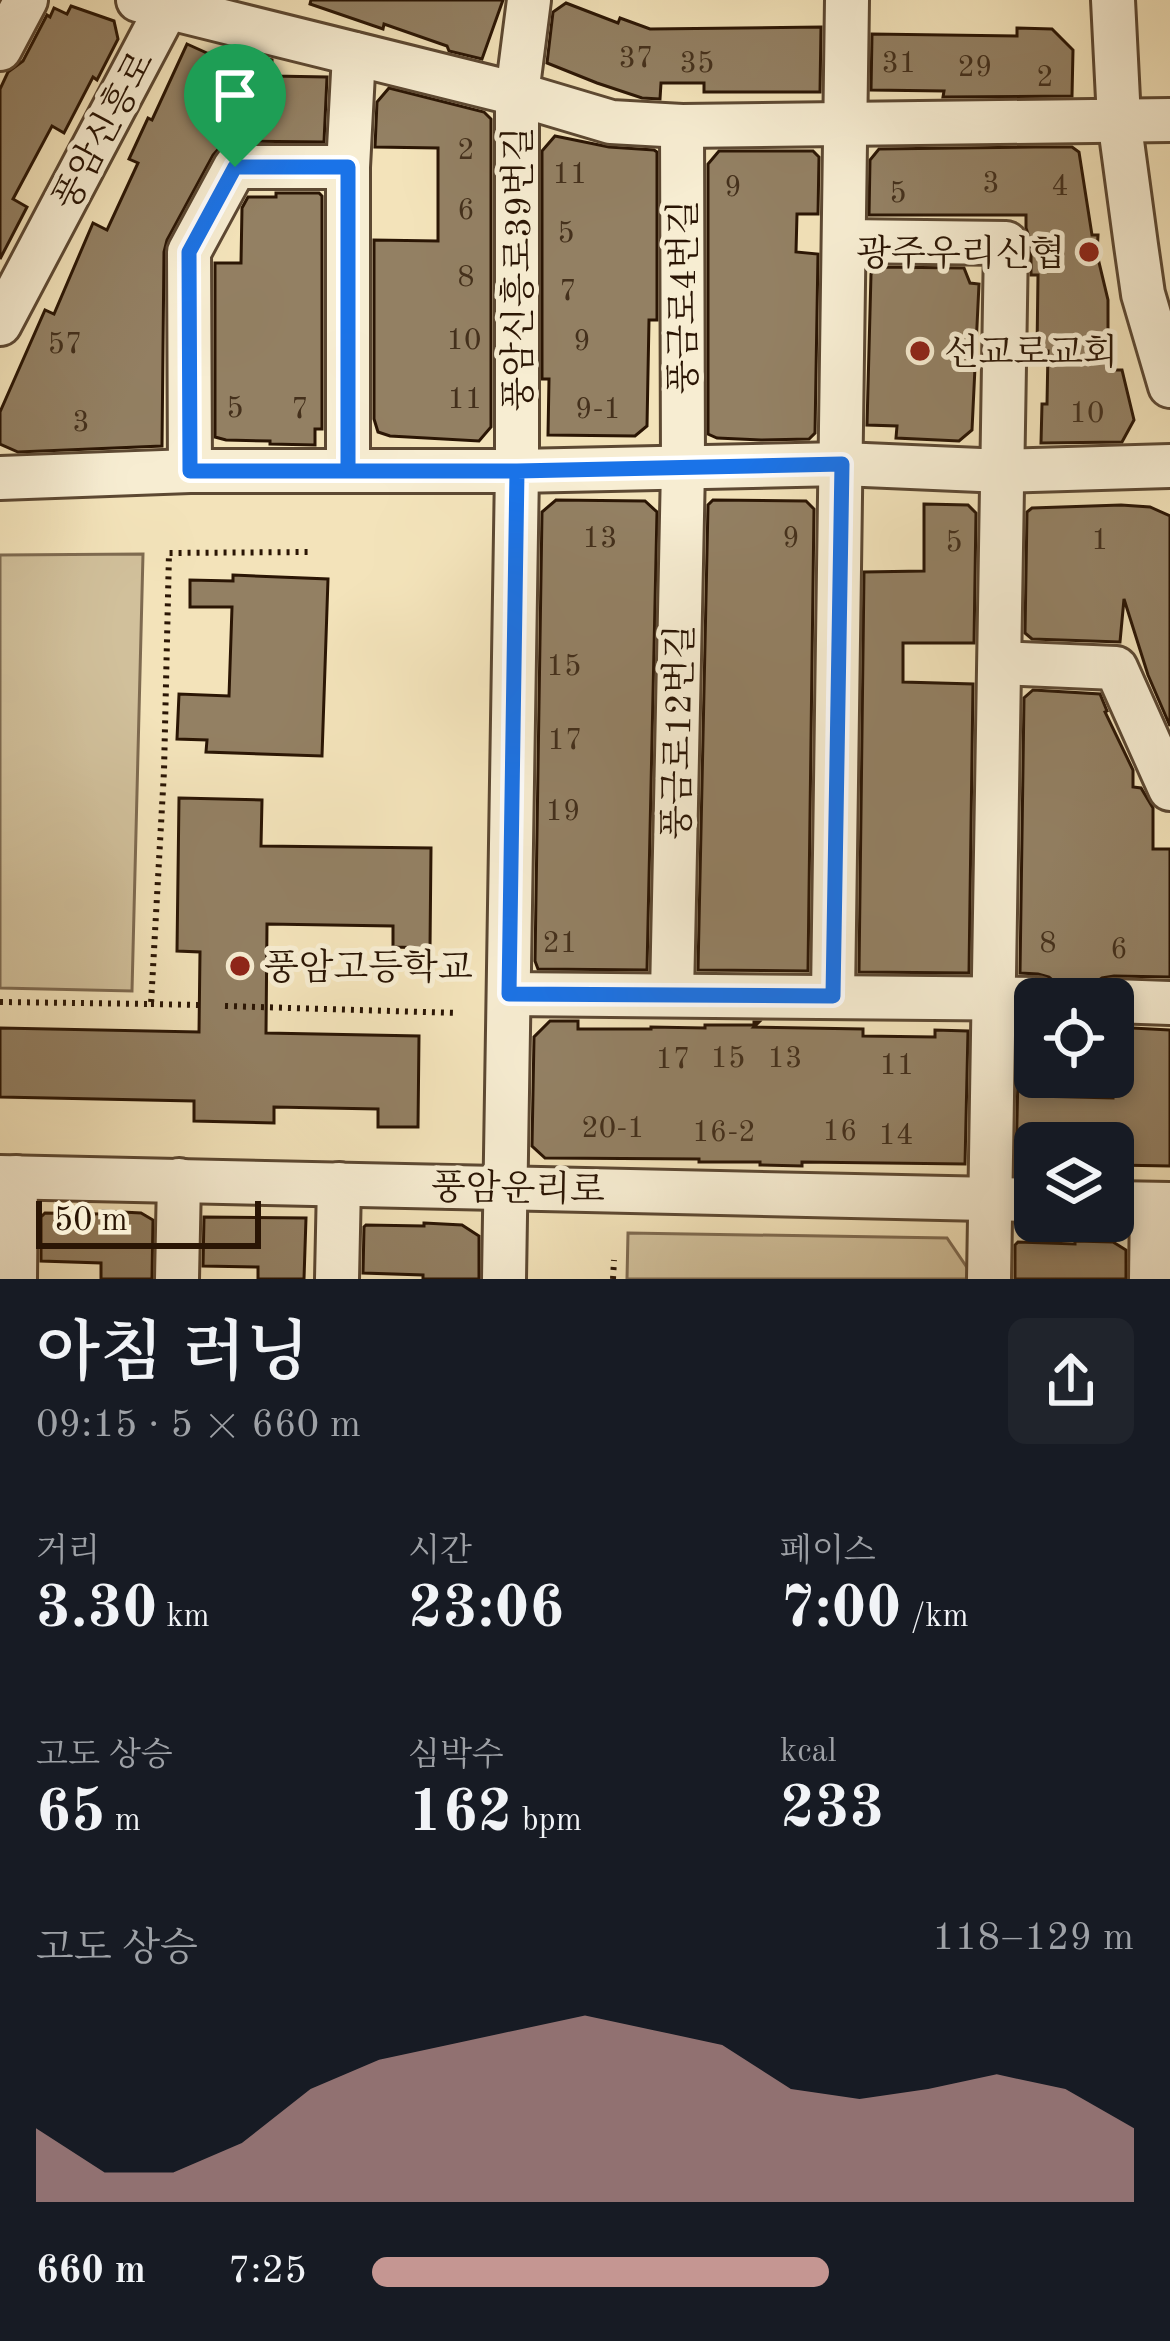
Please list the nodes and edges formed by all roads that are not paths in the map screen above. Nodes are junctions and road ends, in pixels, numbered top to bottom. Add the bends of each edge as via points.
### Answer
1 (26, 0) edge
2 (529, 0) edge
3 (848, 0) edge
4 (1113, 0) edge
5 (158, 3) edge
6 (0, 49) edge
7 (354, 54) junction
8 (517, 94) junction
9 (1119, 119) junction
10 (1170, 120) edge
11 (845, 124) junction
12 (682, 126) junction
13 (348, 167) junction
14 (844, 241) junction
15 (0, 324) edge
16 (1170, 386) edge
17 (842, 464) junction
18 (1170, 466) edge
19 (683, 468) junction
20 (190, 471) junction
21 (348, 471) junction
22 (517, 471) junction
23 (1004, 471) junction
24 (0, 478) edge
25 (1000, 663) junction
26 (1170, 790) edge
27 (509, 994) junction
28 (672, 995) junction
29 (833, 996) junction
30 (993, 998) junction
31 (1014, 998) edge
32 (1134, 1002) edge
33 (1170, 1003) edge
34 (8, 1177) edge
35 (179, 1180) junction
36 (339, 1184) junction
37 (506, 1186) junction
38 (990, 1198) junction
39 (1014, 1199) edge
40 (1145, 1203) edge
41 (15, 1279) edge
42 (177, 1279) edge
43 (337, 1279) edge
44 (504, 1279) edge
45 (989, 1279) edge
46 (1151, 1279) edge

1 - 6 street
2 - 8 street, 풍암신흥로39번길
3 - 11 street
4 - 9 street
5 - 7 street
5 - 15 street, 풍암신흥로
7 - 8 street
7 - 13 street
8 - 12 street via 611,122
8 - 22 street, 풍암신흥로39번길
9 - 10 street
9 - 11 street
9 - 16 street via 1143,294
11 - 12 street
11 - 14 street
12 - 19 street, 풍금로4번길
13 - 20 street via 235,167 189,252
13 - 21 street
14 - 17 street
14 - 23 street via 1006,243
17 - 19 street
17 - 23 street
17 - 29 street
18 - 23 street
19 - 22 street
19 - 28 street, 풍금로12번길
20 - 21 street
20 - 24 street
21 - 22 street
22 - 27 street, 풍암신흥로39번길
23 - 25 street
25 - 26 street via 1116,668
25 - 30 street
27 - 28 street
27 - 37 street, 풍암신흥로39번길
28 - 29 street
29 - 30 street
30 - 31 street
30 - 38 street
32 - 33 street
34 - 35 street, 풍암운리로
34 - 41 street
35 - 36 street, 풍암운리로
35 - 42 street
36 - 37 street, 풍암운리로
36 - 43 street
37 - 38 street, 풍암운리로
37 - 44 street, 풍암신흥로39번길
38 - 39 street, 풍암운리로
38 - 45 street
40 - 46 street

